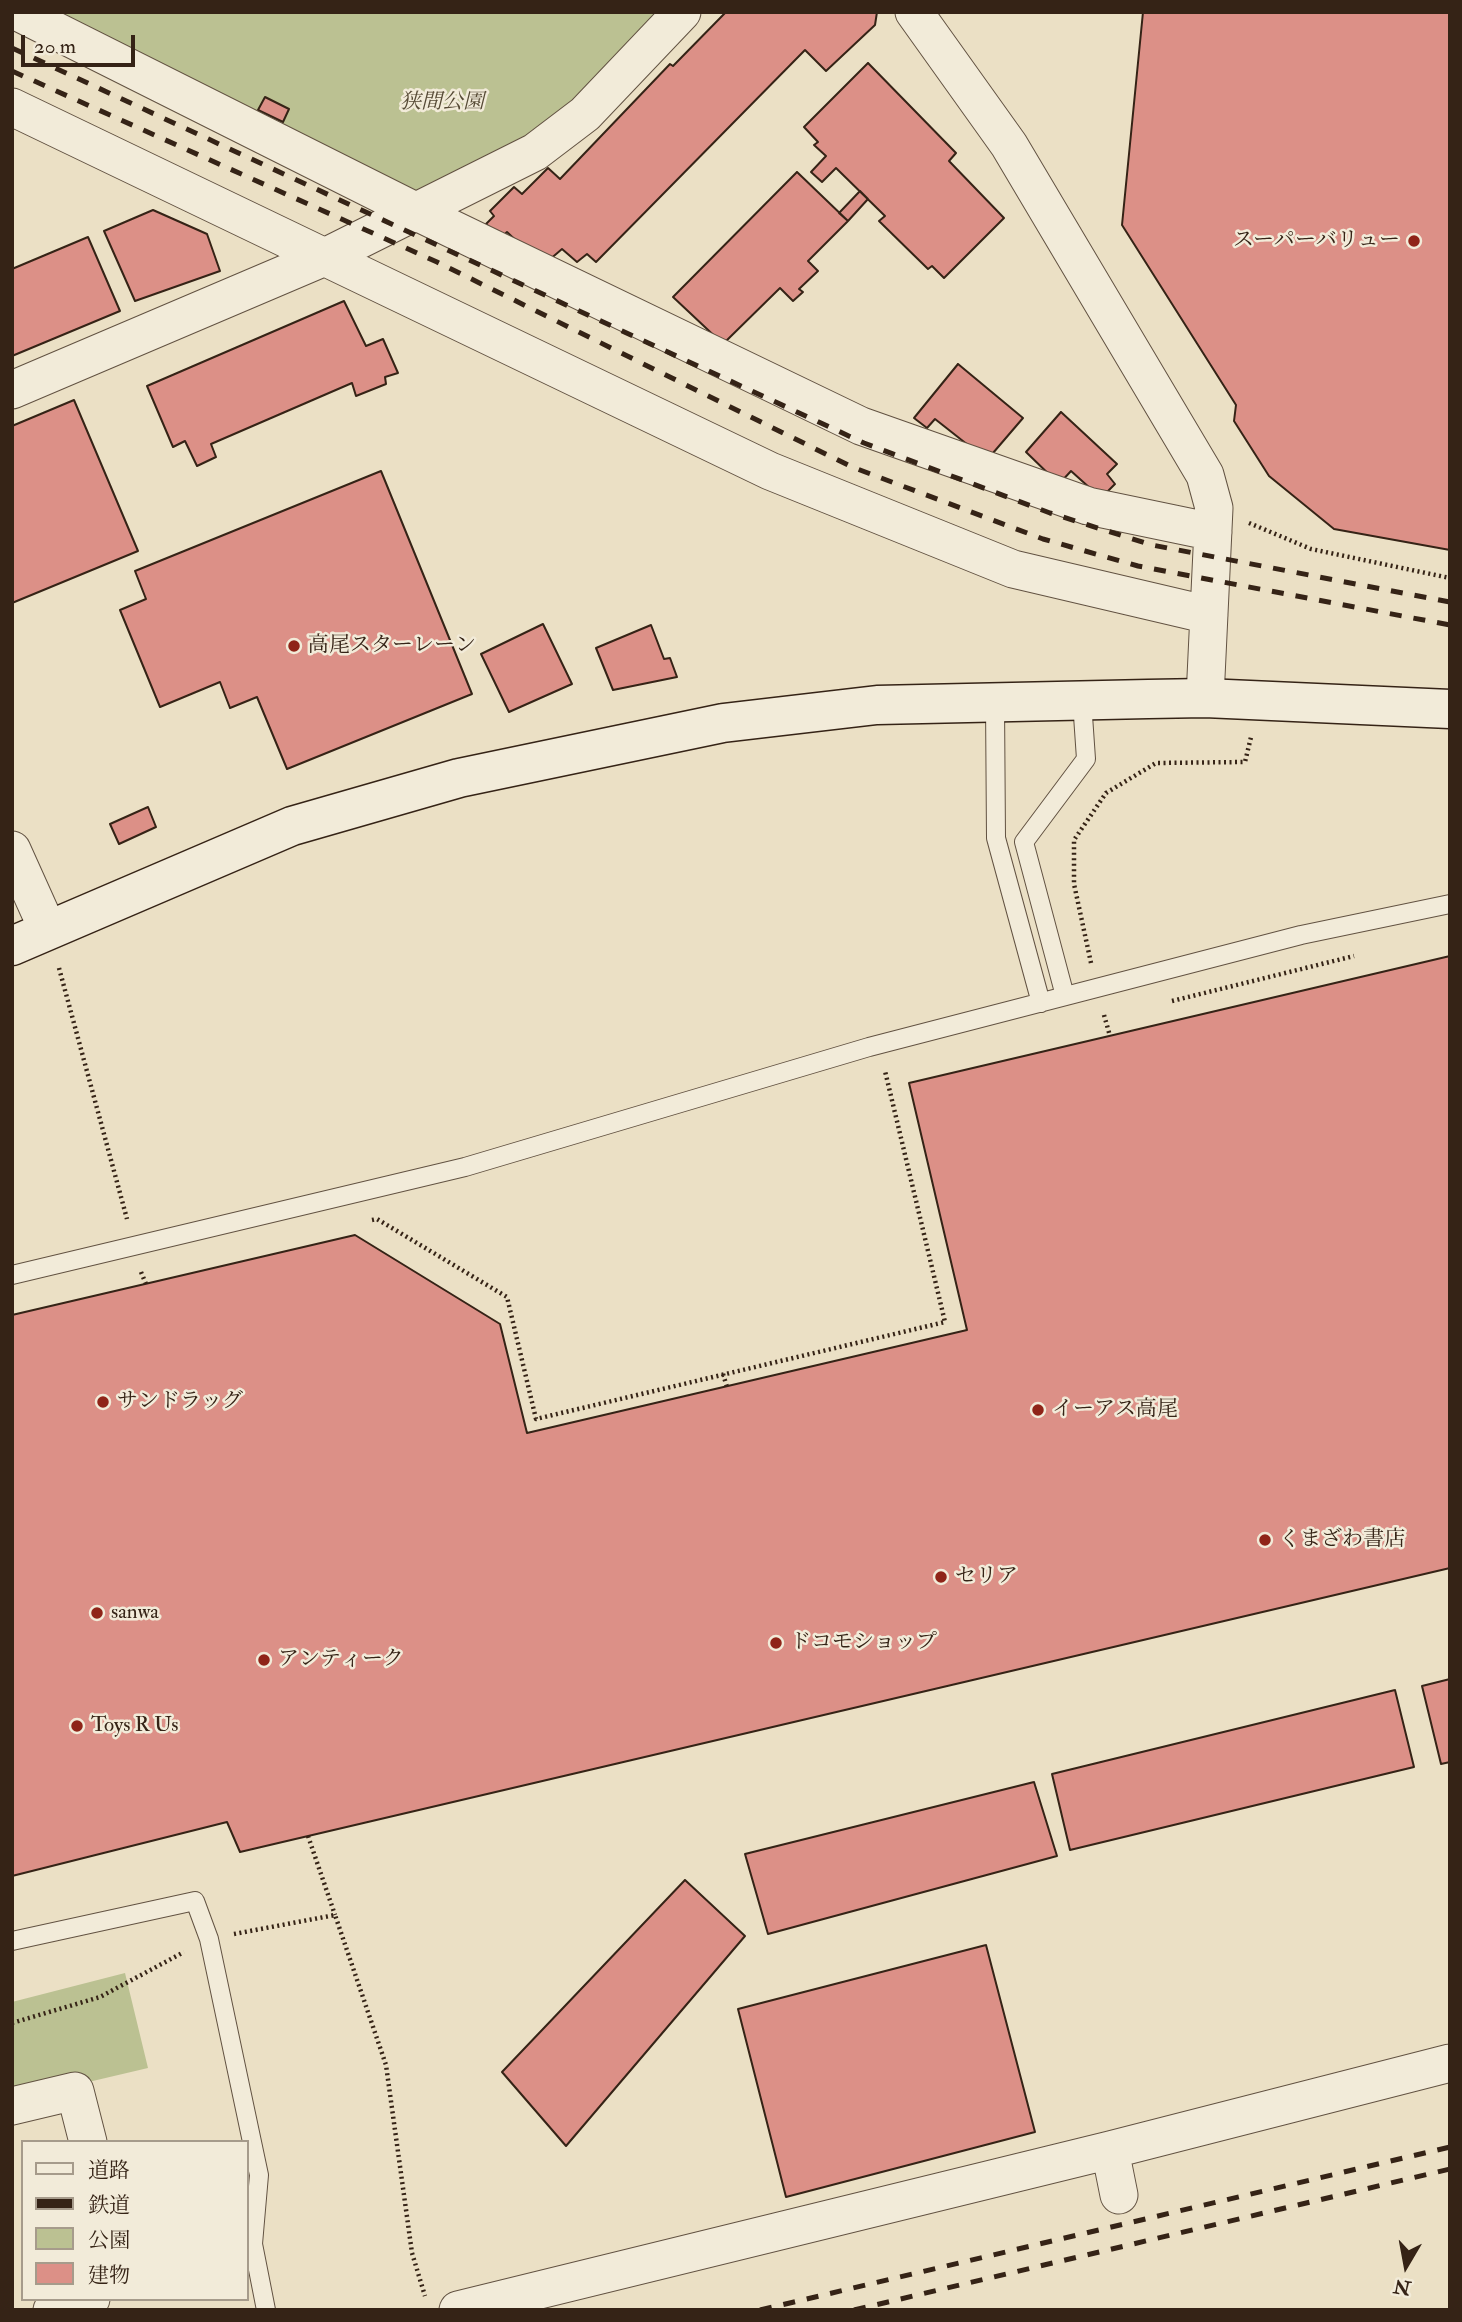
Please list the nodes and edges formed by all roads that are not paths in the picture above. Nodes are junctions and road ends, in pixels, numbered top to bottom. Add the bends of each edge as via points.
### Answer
1 (682, 12) edge
2 (915, 12) edge
3 (16, 13) edge
4 (12, 107) edge
5 (417, 212) junction
6 (327, 257) junction
7 (12, 390) edge
8 (1214, 520) junction
9 (1209, 615) junction
10 (1205, 698) junction
11 (1082, 701) junction
12 (995, 703) junction
13 (1450, 709) edge
14 (12, 850) edge
15 (1450, 904) edge
16 (12, 946) edge
17 (53, 946) junction
18 (1065, 996) junction
19 (1041, 1003) junction
20 (12, 1275) edge
21 (12, 1941) edge
22 (1450, 2063) edge
23 (12, 2106) edge
24 (87, 2140) edge
25 (1110, 2150) junction
26 (1119, 2195) dead end
27 (83, 2301) edge
28 (442, 2305) edge
29 (52, 2310) edge
30 (266, 2310) edge

1 - 5 street via 584,114 535,152
2 - 8 street via 1009,145 1205,475
3 - 5 street
4 - 6 street
5 - 6 street
5 - 8 street via 861,426 1088,506
6 - 7 street
6 - 9 street via 783,476 1013,569
8 - 9 street
9 - 10 street
10 - 11 street
10 - 13 street
11 - 12 street
11 - 18 lane via 1086,759 1024,842
12 - 17 street via 877,705 723,723 458,778 292,826
12 - 19 lane via 996,838
14 - 17 street
15 - 18 lane via 1301,935
16 - 17 street
18 - 19 lane
19 - 20 lane via 869,1047 465,1167
21 - 30 lane via 195,1900 209,1939 259,2175 253,2244
22 - 25 street
23 - 24 street via 75,2091
25 - 26 street
25 - 28 street
27 - 29 street

